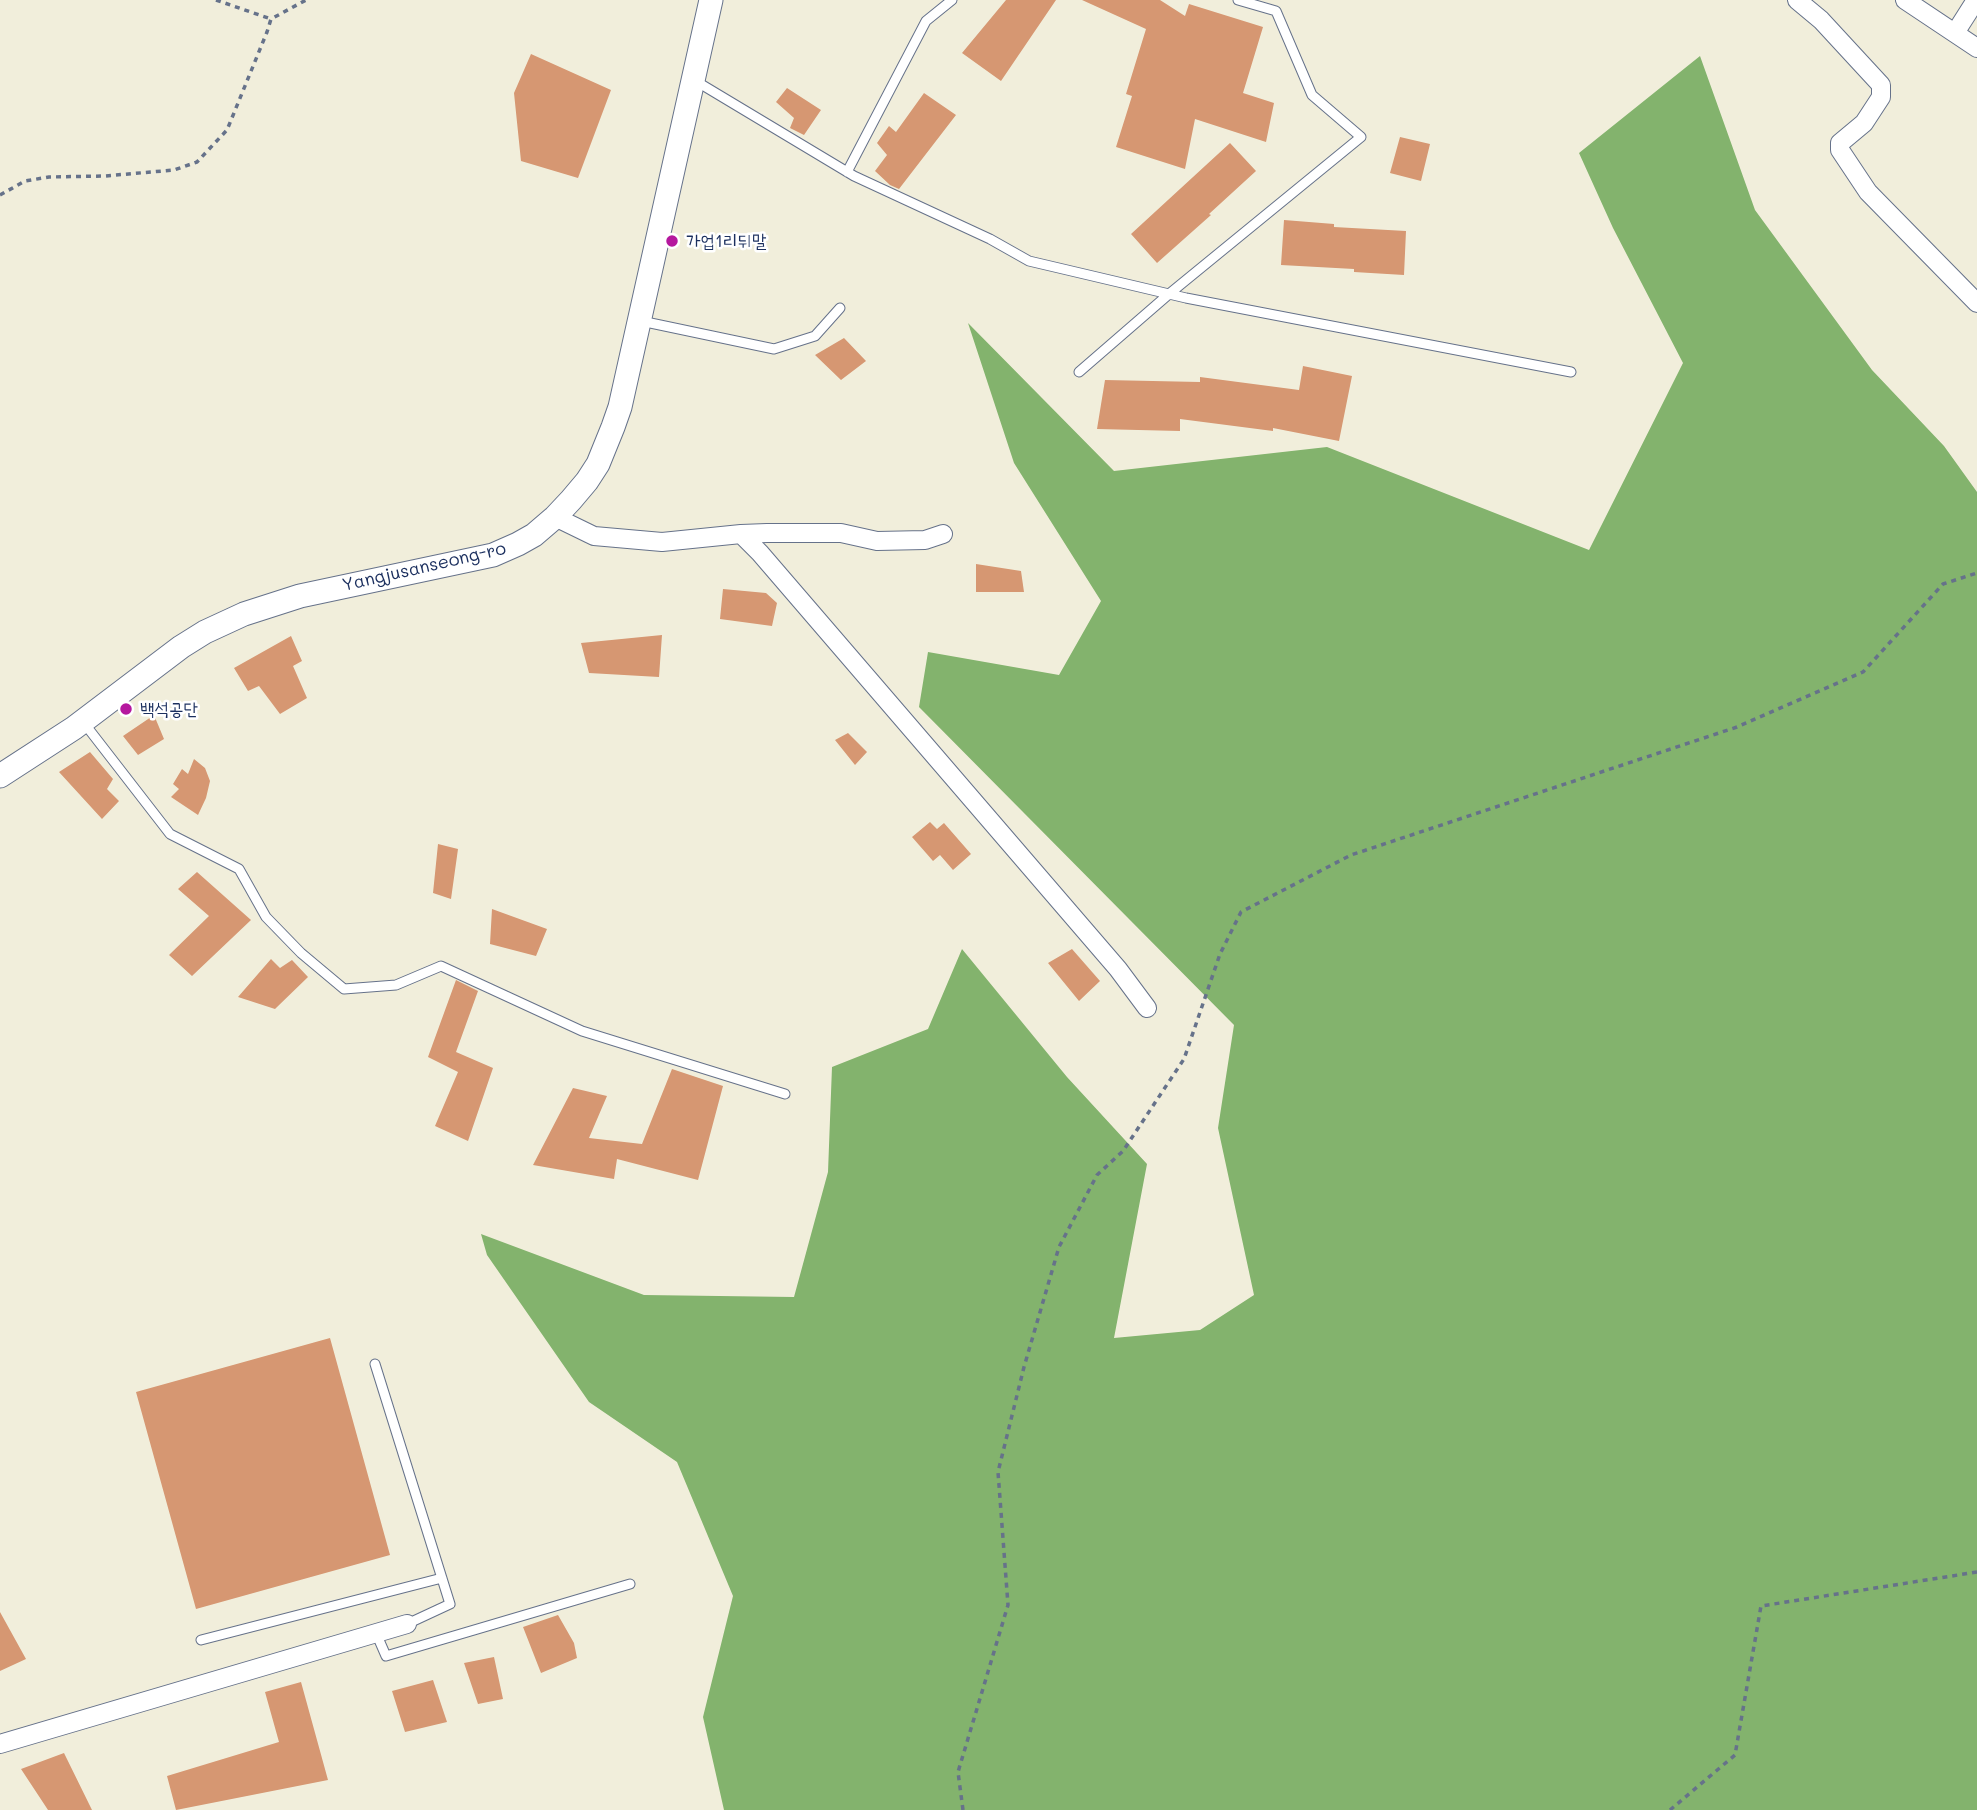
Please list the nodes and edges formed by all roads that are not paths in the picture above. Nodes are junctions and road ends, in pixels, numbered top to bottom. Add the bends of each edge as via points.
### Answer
1 (711, 0) edge
2 (953, 0) edge
3 (1238, 0) edge
4 (1797, 0) edge
5 (1905, 0) edge
6 (1976, 0) edge
7 (1955, 33) junction
8 (1977, 48) edge
9 (693, 79) junction
10 (847, 172) junction
11 (1169, 294) junction
12 (1977, 303) edge
13 (840, 308) dead end
14 (639, 321) junction
15 (1079, 372) dead end
16 (1572, 372) dead end
17 (555, 517) junction
18 (741, 534) junction
19 (943, 534) dead end
20 (83, 722) junction
21 (0, 776) edge
22 (1147, 1008) dead end
23 (785, 1094) dead end
24 (375, 1364) dead end
25 (442, 1577) junction
26 (630, 1584) dead end
27 (407, 1624) joint
28 (376, 1633) junction
29 (201, 1640) dead end
30 (0, 1744) edge

1 - 9 street, Yangjusanseong-ro
2 - 10 lane via 926,21
3 - 11 lane via 1276,11 1312,95 1361,137
4 - 12 street via 1881,85 1881,97 1864,122 1840,143 1840,150 1868,192
5 - 7 street
6 - 7 street
7 - 8 street
9 - 10 lane
9 - 14 street, Yangjusanseong-ro
10 - 11 lane via 1029,261
11 - 15 lane
11 - 16 lane
13 - 14 lane via 814,337 774,349
14 - 17 street, Yangjusanseong-ro via 613,427 598,464
17 - 18 street via 594,536 662,542
17 - 20 street, Yangjusanseong-ro via 519,544 494,555 300,596 244,614 181,646
18 - 19 street via 841,533 877,541 926,540
18 - 22 street
20 - 21 street, Yangjusanseong-ro
20 - 23 lane via 170,834 239,869 266,917 344,989 396,985 441,966 582,1031
24 - 25 lane
25 - 27 lane via 450,1604
25 - 29 lane
26 - 28 lane via 386,1656
27 - 28 street
28 - 30 street

